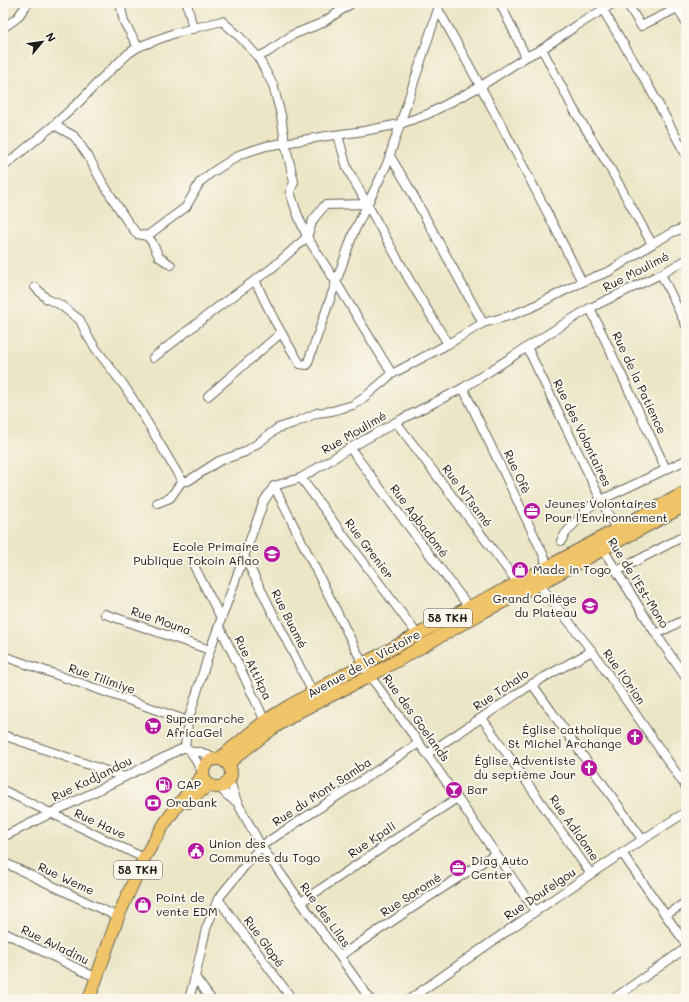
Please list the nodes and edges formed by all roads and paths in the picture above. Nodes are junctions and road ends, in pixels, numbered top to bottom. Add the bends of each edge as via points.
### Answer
1 (28, 3) edge
2 (120, 3) edge
3 (187, 3) edge
4 (352, 3) edge
5 (500, 3) edge
6 (614, 3) edge
7 (627, 3) edge
8 (686, 4) edge
9 (439, 6) edge
10 (677, 6) edge
11 (603, 10) junction
12 (686, 23) edge
13 (3, 28) edge
14 (193, 28) junction
15 (138, 47) junction
16 (542, 49) junction
17 (258, 57) junction
18 (526, 57) junction
19 (481, 86) junction
20 (400, 124) junction
21 (54, 125) junction
22 (338, 135) junction
23 (285, 143) junction
24 (686, 155) edge
25 (390, 156) junction
26 (3, 167) edge
27 (367, 204) junction
28 (686, 227) edge
29 (147, 236) junction
30 (307, 237) junction
31 (652, 244) junction
32 (686, 260) edge
33 (171, 265) dead end
34 (661, 274) junction
35 (255, 280) junction
36 (336, 282) junction
37 (582, 282) junction
38 (35, 287) dead end
39 (590, 308) junction
40 (483, 323) junction
41 (686, 325) edge
42 (281, 333) junction
43 (448, 344) junction
44 (527, 347) junction
45 (153, 358) dead end
46 (392, 374) junction
47 (463, 388) junction
48 (208, 396) dead end
49 (396, 422) junction
50 (350, 448) junction
51 (686, 460) edge
52 (666, 469) junction
53 (301, 478) junction
54 (182, 481) junction
55 (274, 486) junction
56 (686, 492) edge
57 (601, 500) junction
58 (157, 503) dead end
59 (686, 505) edge
60 (619, 534) junction
61 (686, 535) edge
62 (561, 540) dead end
63 (600, 545) junction
64 (244, 556) junction
65 (193, 564) dead end
66 (546, 568) junction
67 (617, 571) junction
68 (518, 583) junction
69 (539, 584) junction
70 (468, 607) junction
71 (105, 614) dead end
72 (686, 619) edge
73 (220, 622) junction
74 (417, 634) junction
75 (656, 634) junction
76 (210, 650) junction
77 (592, 651) junction
78 (9, 658) dead end
79 (363, 664) junction
80 (370, 676) junction
81 (686, 678) edge
82 (532, 684) junction
83 (313, 692) junction
84 (482, 718) junction
85 (266, 720) junction
86 (188, 721) junction
87 (3, 735) edge
88 (419, 743) junction
89 (188, 749) junction
90 (427, 754) junction
91 (221, 761) junction
92 (124, 777) junction
93 (213, 780) junction
94 (686, 787) edge
95 (3, 790) edge
96 (457, 798) junction
97 (686, 812) edge
98 (50, 813) junction
99 (3, 836) edge
100 (642, 839) junction
101 (261, 846) junction
102 (622, 852) junction
103 (496, 854) junction
104 (144, 858) junction
105 (3, 862) edge
106 (591, 874) junction
107 (218, 899) junction
108 (301, 902) junction
109 (686, 902) edge
110 (535, 911) junction
111 (666, 915) junction
112 (118, 917) junction
113 (3, 932) edge
114 (686, 944) edge
115 (686, 948) edge
116 (340, 956) junction
117 (97, 978) junction
118 (195, 978) junction
119 (89, 999) edge
120 (97, 999) edge
121 (189, 999) edge
122 (211, 999) edge
123 (292, 999) edge
124 (370, 999) edge
125 (410, 999) edge
126 (613, 999) edge

1 - 13 street via 17,18
2 - 15 street via 124,22
3 - 14 street
4 - 17 street via 322,24 292,35
5 - 18 street
6 - 11 street
7 - 10 street via 641,26
8 - 10 street
9 - 19 street
9 - 20 street
10 - 12 street
11 - 16 street
11 - 24 street
14 - 15 street
14 - 17 street via 222,21
15 - 21 street
16 - 18 street
16 - 31 street via 574,110
17 - 23 street via 273,85 282,114
18 - 19 street
19 - 20 street via 428,114
19 - 37 street
20 - 22 street
20 - 25 street
21 - 26 street
21 - 29 street via 74,136 127,221 137,234
22 - 23 street
22 - 27 street via 347,168
23 - 29 street via 241,154 211,173 200,182 186,206
23 - 30 street via 294,182 290,192
25 - 27 street
25 - 40 street
27 - 30 street via 325,205 313,220
27 - 36 street
27 - 43 street
28 - 31 street
29 - 33 street via 158,256
30 - 35 street
30 - 36 street
31 - 37 street via 610,271
32 - 34 street, Rue Moulimé
34 - 39 street, Rue Moulimé
34 - 41 street
35 - 42 street
35 - 45 street
36 - 42 street via 306,365 300,364
36 - 46 street
37 - 40 street via 530,308
38 - 54 street via 47,299 59,304 80,320 87,335 141,412
39 - 44 street, Rue Moulimé
39 - 52 street, Rue de la Patience
40 - 43 street
42 - 48 street
43 - 46 street
44 - 47 street, Rue Moulimé
44 - 57 street, Rue des Volontaires
46 - 54 street via 353,406 317,413 278,428 245,452 218,461 188,481
47 - 49 street, Rue Moulimé
47 - 66 street, Rue Ofè via 545,558
49 - 50 street, Rue Moulimé
49 - 68 street, Rue N'Tsamé
50 - 53 street, Rue Moulimé
50 - 70 street, Rue Agbadomé
51 - 52 street
52 - 57 street
53 - 55 street, Rue Moulimé
53 - 74 street, Rue Grenier
54 - 58 street via 170,498
55 - 64 street via 264,501
55 - 79 street, Rue des Goelands
56 - 60 highway, Avenue de la Victoire / 58 TKH
57 - 60 street, Rue des Volontaires
57 - 62 street via 589,507
59 - 60 highway, Avenue de la Victoire / 58 TKH
60 - 63 highway, Avenue de la Victoire / 58 TKH
61 - 67 street
63 - 66 highway, Avenue de la Victoire / 58 TKH
63 - 67 street, Rue de l'Est-Mono
63 - 69 highway, Avenue de la Victoire / 58 TKH
64 - 73 street
64 - 83 street, Rue Buamé
65 - 73 street, Rue Attikpa
66 - 68 highway, Avenue de la Victoire / 58 TKH
67 - 75 street, Rue de l'Est-Mono
68 - 70 highway, Avenue de la Victoire / 58 TKH
69 - 77 street, Rue l'Orion
69 - 80 highway, Avenue de la Victoire / 58 TKH via 485,611
70 - 74 highway, Avenue de la Victoire / 58 TKH
71 - 76 street, Rue Mouna
72 - 75 street
73 - 76 street
73 - 85 street, Rue Attikpa
74 - 79 highway, Avenue de la Victoire / 58 TKH
75 - 81 street, Rue de l'Est-Mono
76 - 86 street
77 - 82 street, Rue Tchalo
77 - 94 street, Rue l'Orion
78 - 86 street, Rue Tilimiye
79 - 80 street, Rue des Goelands
79 - 83 highway, Avenue de la Victoire / 58 TKH
80 - 88 street, Rue des Goelands
80 - 91 highway, Avenue de la Victoire / 58 TKH via 285,720 238,755
82 - 84 street, Rue Tchalo
82 - 100 street
83 - 85 highway, Avenue de la Victoire / 58 TKH
84 - 90 street, Rue Tchalo
84 - 106 street, Rue Adidome
85 - 91 highway, Avenue de la Victoire / 58 TKH
86 - 89 street
87 - 92 street
88 - 90 street, Rue des Goelands
88 - 101 street, Rue du Mont Samba
89 - 91 street
89 - 92 street, Rue Kadjandou
89 - 93 street
90 - 96 street, Rue des Goelands
91 - 93 highway via 213,759 204,766
91 - 93 highway via 231,770 231,775
92 - 98 street, Rue Kadjandou
93 - 101 street, Rue des Lilas via 223,792 237,802
93 - 104 highway, 58 TKH via 177,806
93 - 120 highway, 58 TKH via 190,801 150,861
95 - 98 street, Rue Have
96 - 103 street, Rue des Goelands
96 - 108 street, Rue Kpali
97 - 100 street, Rue Doufelgou
98 - 99 street, Rue Kadjandou
98 - 104 street, Rue Have
100 - 102 street, Rue Doufelgou
101 - 107 street, Rue du Mont Samba
101 - 108 street, Rue des Lilas
102 - 106 street, Rue Doufelgou
102 - 111 street
103 - 110 street, Rue des Goelands
103 - 116 street, Rue Soromé
104 - 112 highway, 58 TKH
105 - 112 street, Rue Weme
106 - 110 street, Rue Doufelgou
107 - 118 street, Rue du Mont Samba via 206,929
107 - 123 street, Rue Glopé
108 - 116 street, Rue des Lilas
109 - 111 street
110 - 125 street, Rue Doufelgou
111 - 114 street
112 - 117 highway, 58 TKH
113 - 117 street, Rue Avladinu
115 - 126 street
116 - 124 street, Rue des Lilas
117 - 119 highway, 58 TKH
118 - 121 street, Rue du Mont Samba
118 - 122 street

